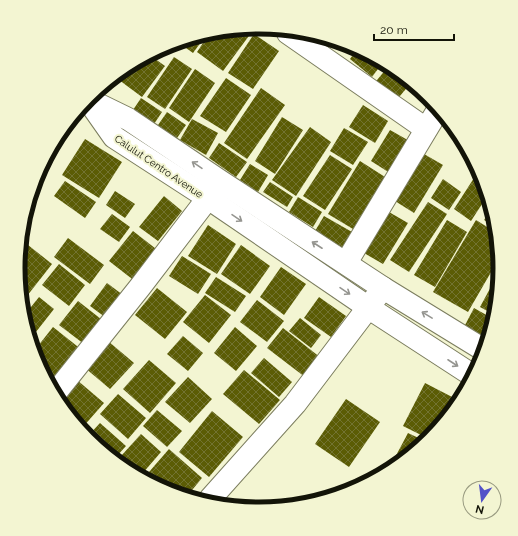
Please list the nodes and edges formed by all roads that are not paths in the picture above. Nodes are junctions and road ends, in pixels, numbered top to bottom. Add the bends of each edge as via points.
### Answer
1 (293, 36) edge
2 (92, 105) edge
3 (435, 114) edge
4 (426, 129) junction
5 (214, 190) junction
6 (346, 264) junction
7 (383, 288) junction
8 (369, 308) junction
9 (479, 347) edge
10 (468, 373) edge
11 (59, 389) edge
12 (211, 498) edge

1 - 4 street
2 - 5 street, Calulut Centro Avenue via 114,137
3 - 4 street
4 - 6 street
6 -> 5 street, Calulut Centro Avenue
5 -> 8 street, Calulut Centro Avenue
5 - 11 street
6 - 7 street, Calulut Centro Avenue
7 - 8 street
9 -> 7 street, Calulut Centro Avenue
8 -> 10 street, Calulut Centro Avenue
8 - 12 street via 295,404

